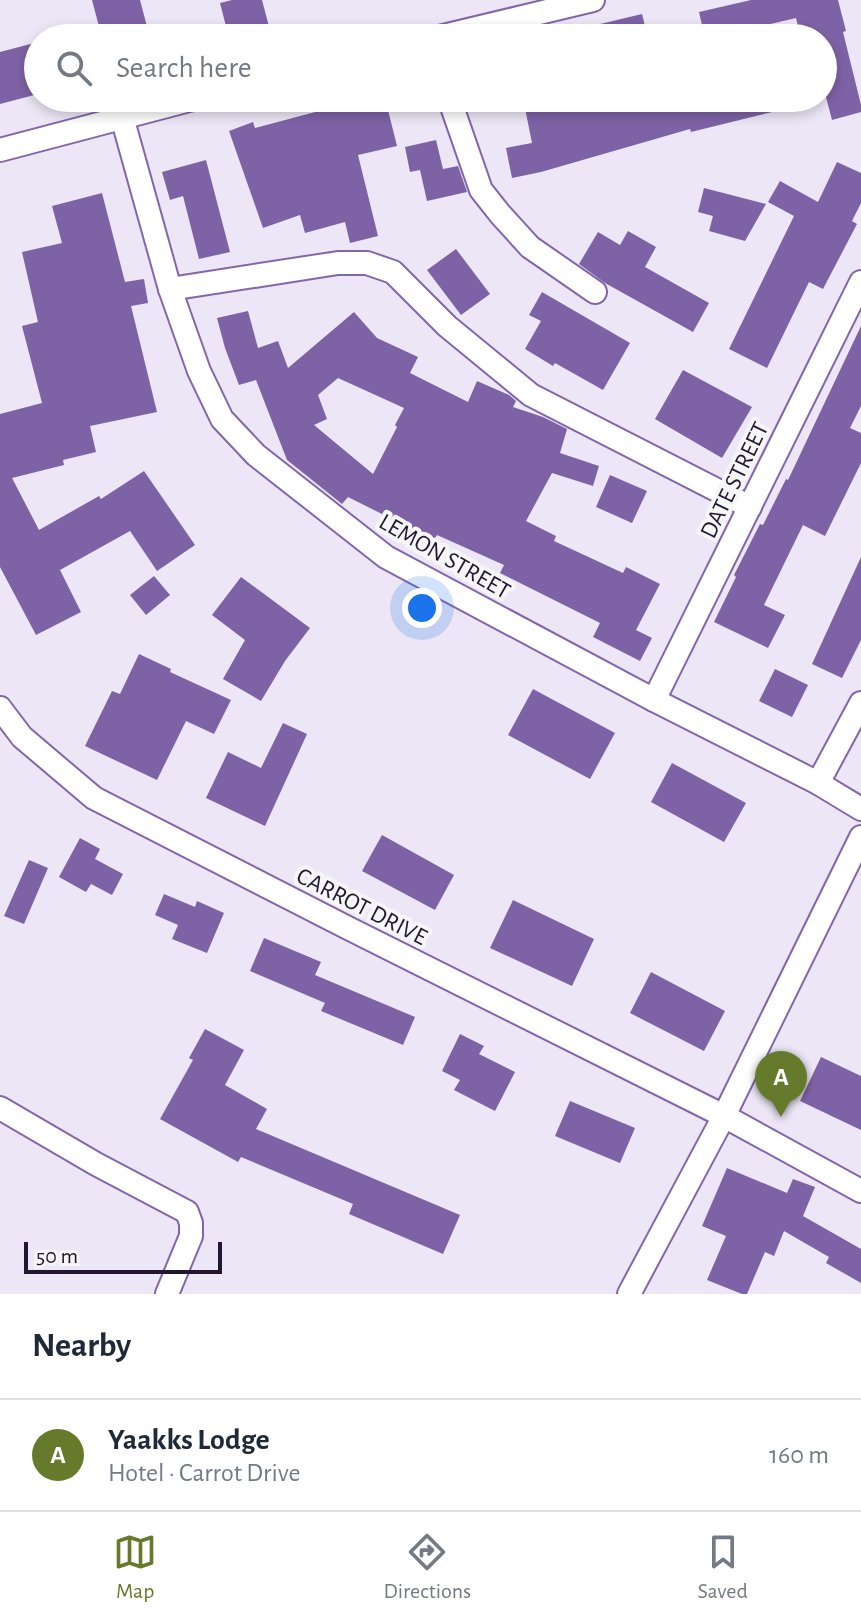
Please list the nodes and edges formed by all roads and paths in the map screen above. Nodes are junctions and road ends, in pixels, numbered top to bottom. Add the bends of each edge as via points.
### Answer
1 (593, 0) edge
2 (493, 24) edge
3 (142, 112) edge
4 (454, 112) edge
5 (122, 117) junction
6 (0, 150) edge
7 (861, 282) edge
8 (170, 289) junction
9 (595, 292) dead end
10 (750, 507) junction
11 (654, 700) junction
12 (861, 703) edge
13 (0, 708) edge
14 (818, 783) junction
15 (861, 809) edge
16 (861, 837) edge
17 (0, 1108) edge
18 (724, 1116) junction
19 (861, 1191) edge
20 (167, 1294) edge
21 (629, 1294) edge

1 - 2 street
3 - 5 street
4 - 9 street via 481,190 530,247
5 - 6 street
5 - 8 street, LEMON STREET
7 - 10 street, DATE STREET
8 - 10 street via 338,263 367,263 393,272 447,326 531,395
8 - 11 street, LEMON STREET via 222,419 256,455 386,557
10 - 11 street, DATE STREET
11 - 14 street, LEMON STREET
12 - 14 street
13 - 18 street, CARROT DRIVE via 22,737 94,798
14 - 15 street, LEMON STREET
16 - 18 street
17 - 20 street via 187,1212 191,1236
18 - 19 street, CARROT DRIVE
18 - 21 street

